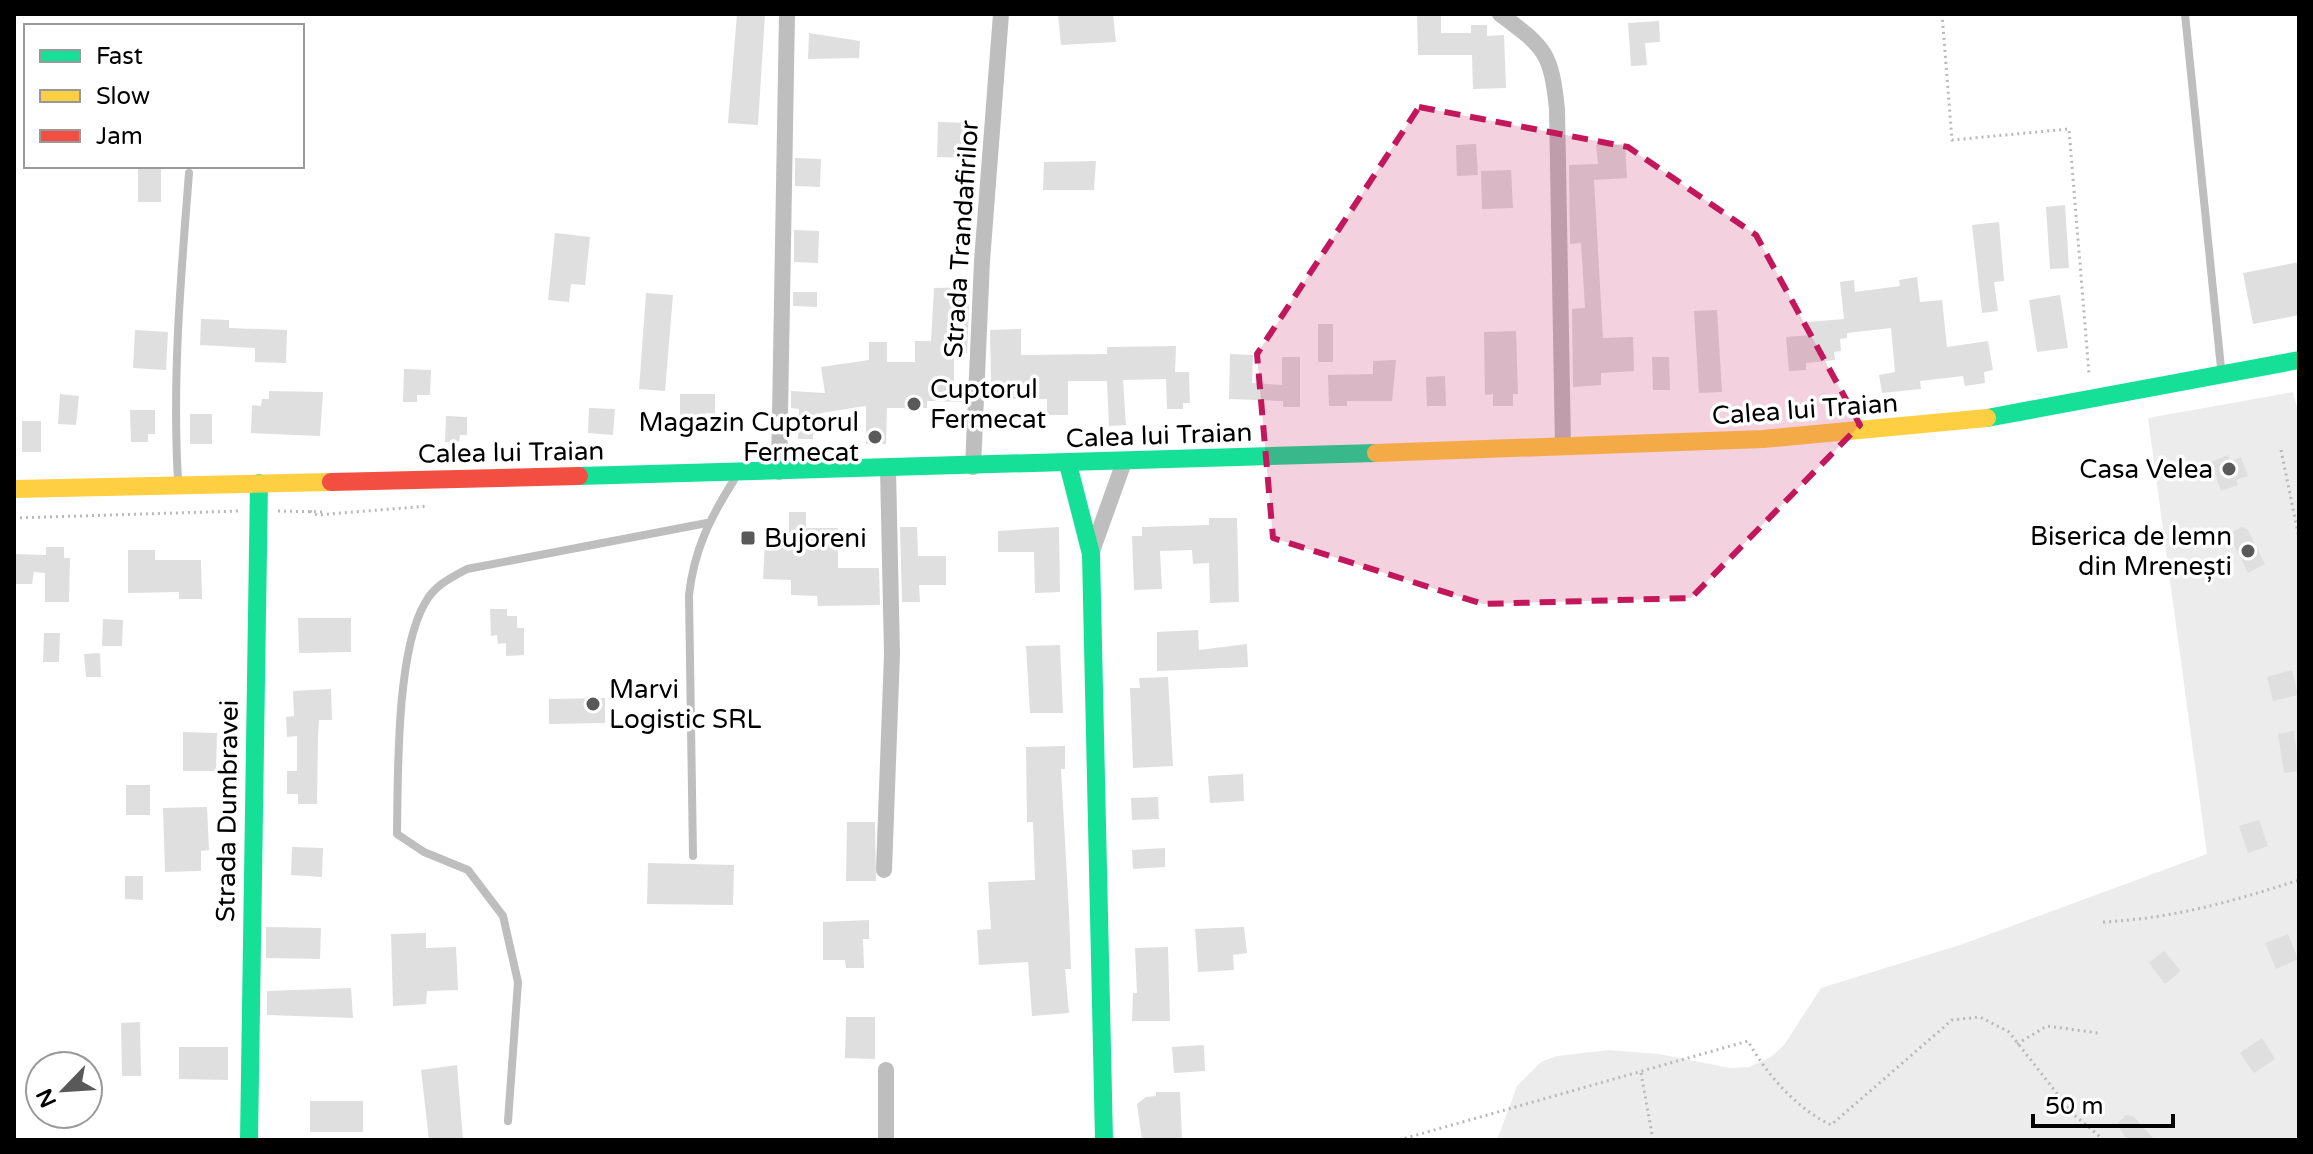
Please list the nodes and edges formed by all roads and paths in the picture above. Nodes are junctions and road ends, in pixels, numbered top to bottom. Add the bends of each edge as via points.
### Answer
1 (787, 14) edge
2 (1001, 14) edge
3 (1500, 14) edge
4 (1942, 14) edge
5 (2185, 14) edge
6 (189, 173) dead end
7 (2299, 360) edge
8 (2222, 376) junction
9 (2091, 402) junction
10 (1563, 447) junction
11 (2281, 450) dead end
12 (1124, 462) junction
13 (1068, 464) junction
14 (973, 467) junction
15 (888, 469) junction
16 (739, 472) junction
17 (779, 472) junction
18 (259, 483) junction
19 (178, 485) junction
20 (14, 489) edge
21 (250, 511) dead end
22 (14, 518) edge
23 (707, 523) junction
24 (2299, 538) edge
25 (1091, 554) junction
26 (693, 856) dead end
27 (884, 870) dead end
28 (2299, 870) edge
29 (2299, 880) edge
30 (2103, 922) dead end
31 (2098, 1033) dead end
32 (2017, 1044) junction
33 (886, 1070) dead end
34 (1640, 1072) junction
35 (508, 1121) dead end
36 (249, 1140) edge
37 (886, 1140) edge
38 (1104, 1140) edge
39 (1399, 1140) edge
40 (1653, 1140) edge
41 (2104, 1140) edge

1 - 17 street
2 - 14 street, Strada Trandafirilor
3 - 10 street via 1532,39 1552,65
4 - 9 path via 1952,140 2069,129
5 - 8 lane
6 - 19 lane via 175,431
7 - 8 main road, Calea lui Traian
8 - 9 main road, Calea lui Traian
9 - 10 main road, Calea lui Traian via 1846,434
10 - 12 main road, Calea lui Traian
11 - 24 path
12 - 13 main road, Calea lui Traian
12 - 25 street
13 - 14 main road, Calea lui Traian
13 - 25 main road
14 - 15 main road, Calea lui Traian
15 - 17 main road, Calea lui Traian
15 - 27 street via 892,654
16 - 17 main road, Calea lui Traian
16 - 18 main road, Calea lui Traian
16 - 23 lane
18 - 19 main road, Calea lui Traian
18 - 36 main road, Strada Dumbravei
19 - 20 main road, Calea lui Traian
21 - 22 path
23 - 26 lane via 689,595
23 - 35 lane via 467,569 441,583 424,604 411,643 400,720 397,834 468,870 503,916 518,982
25 - 38 main road
28 - 29 path
29 - 30 path via 2215,907 2159,919
31 - 32 path via 2047,1026
32 - 34 path via 2009,1032 1980,1017 1952,1020 1831,1125 1764,1070 1748,1041
32 - 41 path via 2073,1114
33 - 37 street
34 - 39 path
34 - 40 path

